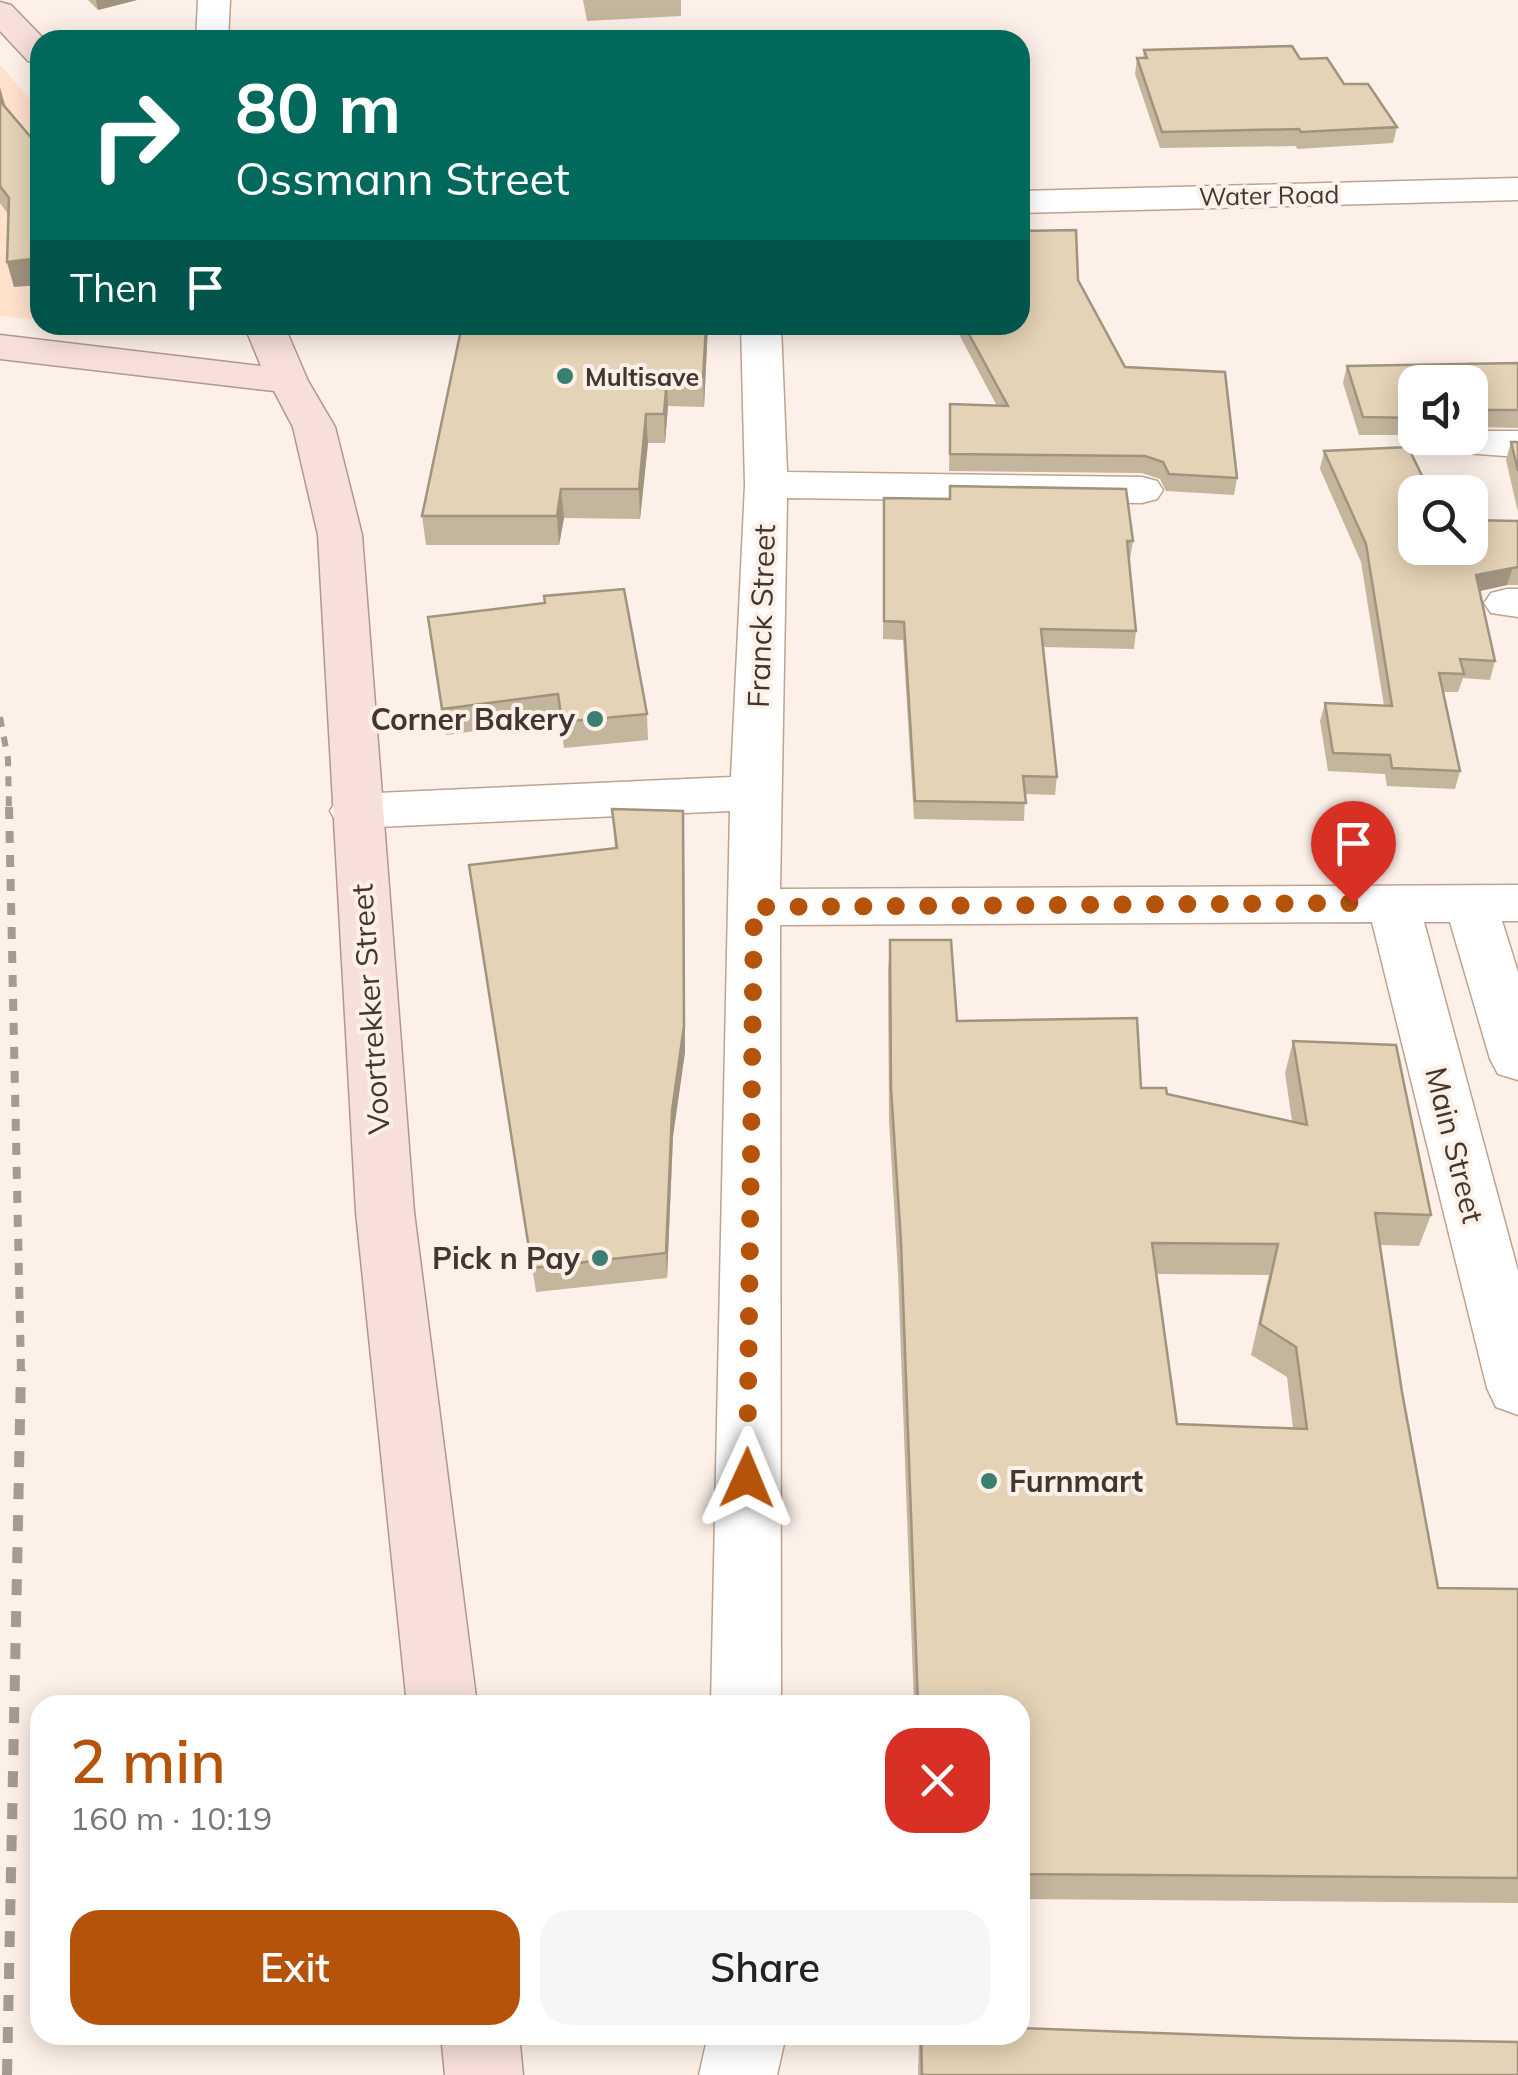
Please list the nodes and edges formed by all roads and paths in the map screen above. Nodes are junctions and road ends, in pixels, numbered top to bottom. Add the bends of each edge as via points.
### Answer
1 (214, 0) edge
2 (0, 12) edge
3 (212, 30) edge
4 (30, 44) edge
5 (1518, 189) edge
6 (1030, 202) edge
7 (268, 335) edge
8 (762, 335) edge
9 (0, 347) edge
10 (288, 381) junction
11 (766, 485) junction
12 (1142, 490) dead end
13 (755, 793) junction
14 (355, 811) junction
15 (1393, 903) junction
16 (1494, 903) edge
17 (754, 907) junction
18 (1518, 1059) edge
19 (1518, 1388) edge
20 (441, 1695) edge
21 (746, 1695) edge
22 (481, 2045) edge
23 (745, 2045) edge
24 (484, 2075) edge
25 (738, 2075) edge

1 - 3 street
2 - 4 main road
5 - 6 street, Water Road
7 - 10 main road, Voortrekker Street
8 - 11 street, Franck Street
9 - 10 main road
10 - 14 main road, Voortrekker Street via 314,427 340,535
11 - 12 street
11 - 13 street, Franck Street
13 - 14 street
13 - 17 street, Franck Street
14 - 20 main road, Voortrekker Street via 384,1212
15 - 16 street
15 - 17 street
15 - 19 street, Main Street
16 - 18 street
17 - 21 street, Franck Street
22 - 24 main road
23 - 25 street

